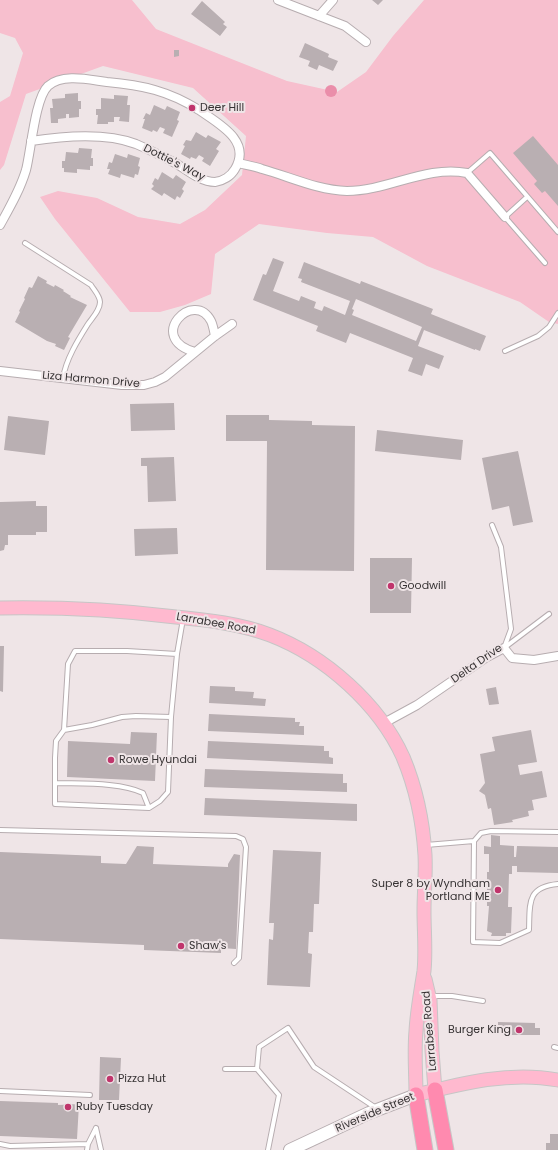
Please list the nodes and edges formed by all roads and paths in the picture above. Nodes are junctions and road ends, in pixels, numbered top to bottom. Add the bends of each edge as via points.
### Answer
1 (278, 0) edge
2 (333, 0) edge
3 (319, 16) junction
4 (366, 42) dead end
5 (31, 141) junction
6 (238, 163) junction
7 (467, 173) junction
8 (527, 197) junction
9 (506, 217) junction
10 (0, 225) edge
11 (558, 232) edge
12 (25, 243) dead end
13 (545, 263) dead end
14 (558, 313) edge
15 (232, 324) dead end
16 (215, 336) junction
17 (195, 352) junction
18 (505, 352) dead end
19 (0, 371) edge
20 (63, 378) junction
21 (492, 525) dead end
22 (0, 608) edge
23 (549, 614) dead end
24 (183, 618) junction
25 (504, 648) junction
26 (177, 654) junction
27 (558, 656) edge
28 (171, 717) junction
29 (384, 723) junction
30 (64, 730) junction
31 (55, 783) junction
32 (149, 808) junction
33 (0, 830) edge
34 (558, 832) edge
35 (474, 841) junction
36 (424, 845) junction
37 (558, 884) edge
38 (234, 963) dead end
39 (424, 972) junction
40 (429, 996) junction
41 (483, 1001) dead end
42 (225, 1069) dead end
43 (257, 1069) junction
44 (558, 1080) edge
45 (435, 1090) junction
46 (0, 1091) edge
47 (90, 1095) dead end
48 (416, 1095) junction
49 (378, 1110) junction
50 (0, 1144) edge
51 (88, 1144) junction
52 (87, 1150) edge
53 (101, 1150) edge
54 (268, 1150) edge
55 (290, 1150) edge
56 (426, 1150) edge
57 (446, 1150) edge

1 - 3 street
2 - 3 street
3 - 4 street via 345,26
5 - 6 street, Dottie's Way via 59,136 115,139 135,144 196,176 216,182 226,178
5 - 6 street via 40,102 49,86 69,79 124,84 166,92 200,111 235,139 239,146
5 - 10 street via 27,165 19,188
6 - 7 street via 326,189 349,191 432,173
7 - 8 lane via 490,153
7 - 9 street
8 - 9 lane
8 - 11 lane
9 - 13 lane
12 - 20 lane via 91,285 98,294 100,302 96,313 65,368
14 - 18 lane via 549,327 538,336
15 - 16 street, Liza Harmon Drive
16 - 17 street, Liza Harmon Drive
16 - 17 street via 208,316 196,310 183,313 175,323 174,336 181,347
17 - 20 street, Liza Harmon Drive via 165,377 144,385
19 - 20 street, Liza Harmon Drive
21 - 25 lane, Delta Drive via 501,547 511,629
22 - 24 main road, Larrabee Road via 105,611
23 - 25 lane
24 - 26 lane
24 - 29 main road, Larrabee Road via 249,628 306,652 337,674
25 - 27 street via 512,658 534,660
25 - 29 street, Delta Drive via 418,705
26 - 28 lane
26 - 30 lane via 75,651 68,664
28 - 30 lane via 122,717 92,726
28 - 32 lane via 168,792 160,802
29 - 36 main road, Larrabee Road via 404,759 418,807
30 - 31 lane via 56,741
31 - 32 lane via 116,786 137,790 143,793
31 - 32 lane via 55,804
33 - 38 lane via 236,836 243,839 246,847 239,958
34 - 35 lane via 491,831 481,833
35 - 36 lane
35 - 37 lane via 473,942 500,943 529,930 530,899 541,888
36 - 39 main road, Larrabee Road
39 - 40 main road, Larrabee Road
39 - 48 main road, Larrabee Road via 418,1001
40 - 41 lane via 452,996
40 - 45 main road, Larrabee Road
42 - 43 lane
43 - 49 lane via 259,1047 288,1028 314,1067
43 - 54 lane via 279,1095
44 - 45 main road, Riverside Street via 507,1077
45 - 48 main road, Riverside Street
45 - 57 highway
46 - 47 lane
48 - 49 main road, Riverside Street
48 - 56 highway
49 - 55 main road, Riverside Street
50 - 51 lane
51 - 52 lane
51 - 53 lane via 96,1128

